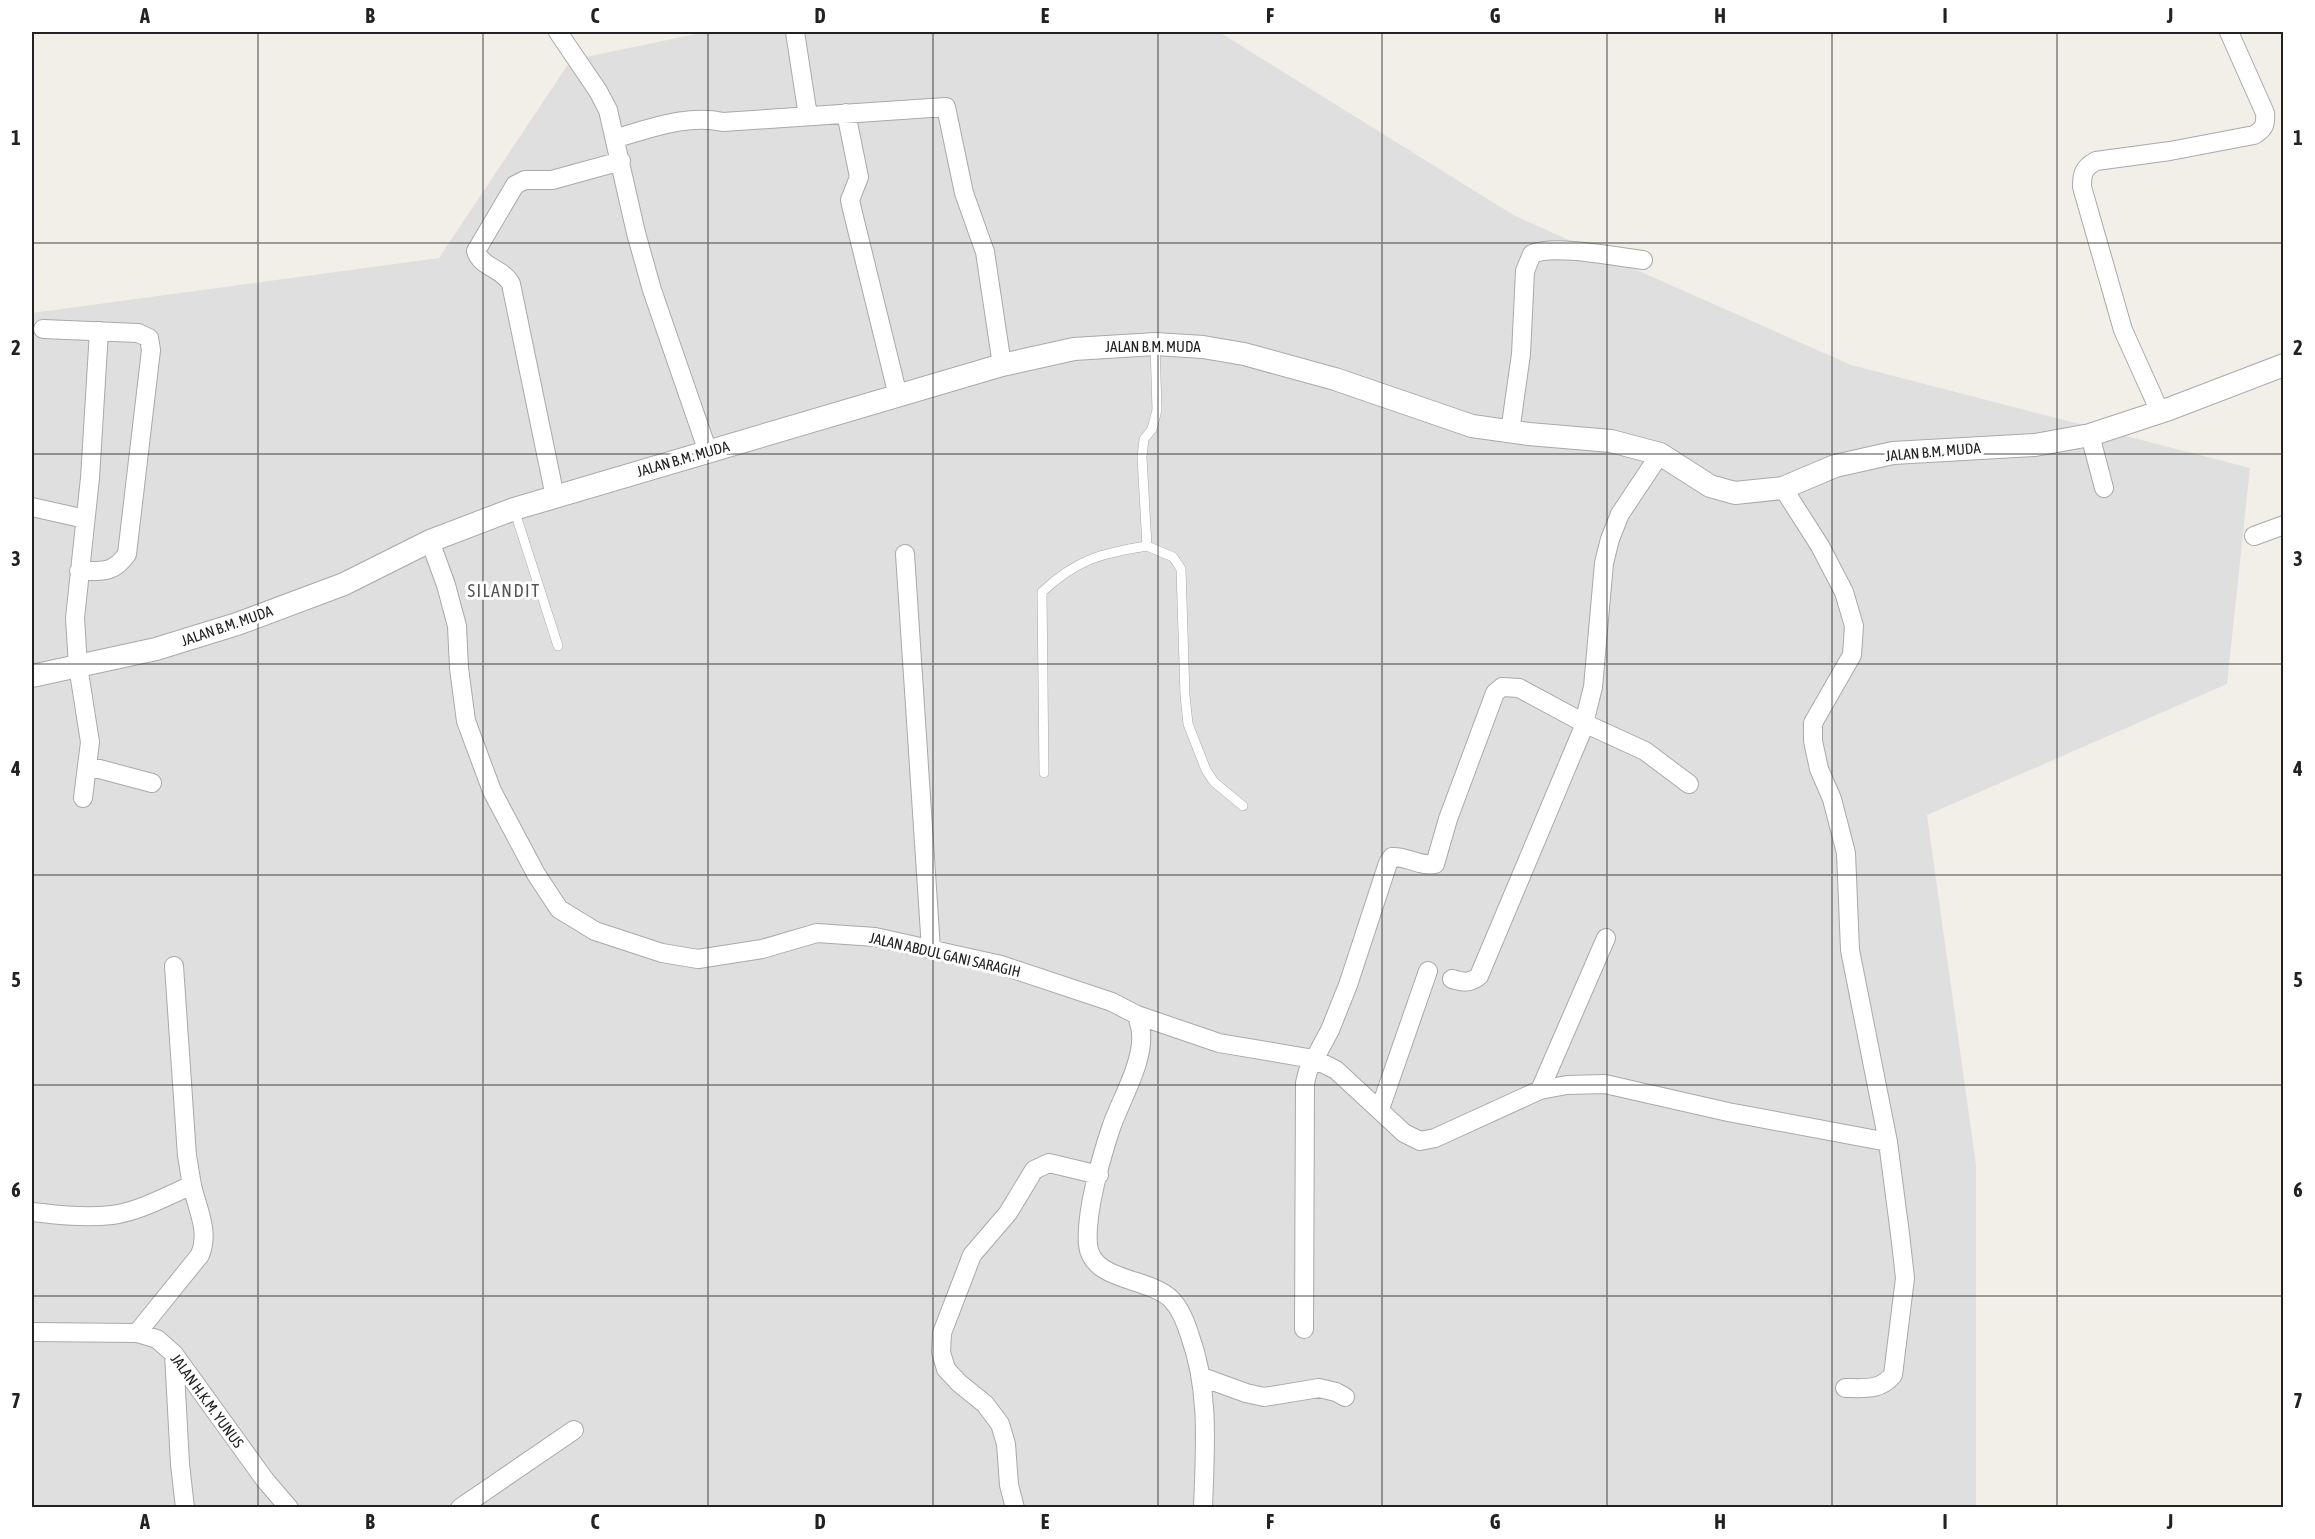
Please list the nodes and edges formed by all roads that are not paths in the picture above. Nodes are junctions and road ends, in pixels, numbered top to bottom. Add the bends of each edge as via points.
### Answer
1 (795, 32) edge
2 (2229, 32) edge
3 (560, 33) edge
4 (846, 113) junction
5 (808, 116) junction
6 (616, 138) junction
7 (621, 161) junction
8 (1643, 260) dead end
9 (44, 329) dead end
10 (99, 331) junction
11 (1155, 344) junction
12 (1002, 365) junction
13 (2283, 365) edge
14 (898, 396) junction
15 (2160, 412) junction
16 (1510, 432) junction
17 (2090, 435) junction
18 (708, 452) junction
19 (1659, 454) junction
20 (1783, 488) junction
21 (2104, 488) dead end
22 (555, 497) junction
23 (32, 507) edge
24 (514, 509) junction
25 (85, 519) junction
26 (2283, 525) edge
27 (2254, 536) dead end
28 (430, 541) junction
29 (1147, 546) junction
30 (905, 554) dead end
31 (79, 571) junction
32 (558, 646) dead end
33 (78, 666) junction
34 (32, 676) edge
35 (1584, 723) junction
36 (88, 766) junction
37 (1044, 773) dead end
38 (152, 783) dead end
39 (1689, 784) dead end
40 (83, 798) dead end
41 (1244, 806) dead end
42 (1606, 938) dead end
43 (931, 949) junction
44 (174, 966) dead end
45 (1428, 971) dead end
46 (1452, 979) dead end
47 (1137, 1015) junction
48 (1314, 1059) junction
49 (1540, 1090) junction
50 (1380, 1109) junction
51 (1888, 1142) junction
52 (1099, 1175) junction
53 (192, 1185) junction
54 (32, 1212) edge
55 (1304, 1329) dead end
56 (32, 1332) edge
57 (137, 1333) junction
58 (174, 1354) junction
59 (1202, 1377) junction
60 (1845, 1388) dead end
61 (1345, 1398) dead end
62 (574, 1430) dead end
63 (185, 1508) edge
64 (289, 1508) edge
65 (460, 1508) edge
66 (1015, 1508) edge
67 (1203, 1508) edge

1 - 5 street
2 - 15 street via 2265,113 2266,123 2261,131 2170,151 2096,161 2082,174 2082,187 2123,330
3 - 6 street via 598,91
4 - 5 street
4 - 12 street via 947,109 964,194 985,252
4 - 14 street via 859,177 850,200
5 - 6 street via 723,122 704,118
6 - 7 street
7 - 18 street via 652,290
7 - 22 street via 552,180 518,183 476,251 479,258 511,284
8 - 16 street via 1540,250 1532,254 1526,271 1521,354
9 - 10 street
10 - 25 street
10 - 31 street via 138,333 149,338 151,350 127,554 119,566 107,571
11 - 12 street, JALAN B.M. MUDA via 1074,349
11 - 16 street, JALAN B.M. MUDA via 1203,346 1244,354 1335,379 1472,426
11 - 29 lane via 1157,410 1152,429 1144,439 1142,457
12 - 14 street, JALAN B.M. MUDA
13 - 15 street, JALAN B.M. MUDA
14 - 18 street, JALAN B.M. MUDA
15 - 17 street, JALAN B.M. MUDA
16 - 19 street, JALAN B.M. MUDA via 1611,441
17 - 20 street, JALAN B.M. MUDA via 2035,445 1893,453 1835,466
17 - 21 street
18 - 22 street, JALAN B.M. MUDA
19 - 20 street, JALAN B.M. MUDA via 1710,486 1735,493
19 - 35 street via 1620,514 1610,539 1604,563 1593,687
20 - 51 street via 1844,592 1854,626 1852,655 1813,723 1813,741 1846,853 1850,950
22 - 24 street, JALAN B.M. MUDA
23 - 25 street
24 - 28 street, JALAN B.M. MUDA
24 - 32 lane
25 - 31 street
26 - 27 street
28 - 33 street, JALAN B.M. MUDA via 344,584 237,624 156,649
28 - 43 street, JALAN ABDUL GANI SARAGIH via 457,626 466,721 492,791 559,909 595,931 662,953 698,959 762,949 817,933 875,937
29 - 37 lane via 1088,558 1060,574 1042,592
29 - 41 lane via 1173,557 1181,569 1188,724 1214,782
30 - 43 street
31 - 33 street via 75,618
33 - 34 street, JALAN B.M. MUDA
33 - 36 street via 90,736
35 - 39 street via 1646,751
35 - 46 street via 1479,976 1464,983
35 - 48 street via 1519,688 1502,687 1495,693 1435,864 1428,866 1392,856 1348,986
36 - 38 street
36 - 40 street
42 - 49 street
43 - 47 street, JALAN ABDUL GANI SARAGIH via 1001,965 1112,1002
44 - 53 street
45 - 50 street
47 - 48 street, JALAN ABDUL GANI SARAGIH via 1219,1043
47 - 52 street via 1142,1034 1137,1059 1111,1128
48 - 50 street, JALAN ABDUL GANI SARAGIH via 1336,1070
48 - 55 street via 1305,1083
49 - 50 street, JALAN ABDUL GANI SARAGIH via 1435,1138 1420,1141 1404,1133
49 - 51 street via 1605,1084
51 - 60 street via 1905,1278 1893,1375 1886,1384 1875,1388
52 - 59 street via 1089,1217 1090,1254 1103,1269 1155,1288 1171,1299 1184,1319
52 - 66 street via 1049,1163 1034,1170 1008,1213 972,1255 942,1333 941,1352 946,1368 985,1404 1000,1424
53 - 54 street via 114,1215
53 - 57 street via 205,1244
56 - 57 street, JALAN H.K.M. YUNUS
57 - 58 street, JALAN H.K.M. YUNUS via 157,1340
58 - 63 street
58 - 64 street, JALAN H.K.M. YUNUS
59 - 61 street via 1264,1397 1319,1388
59 - 67 street
62 - 65 street

